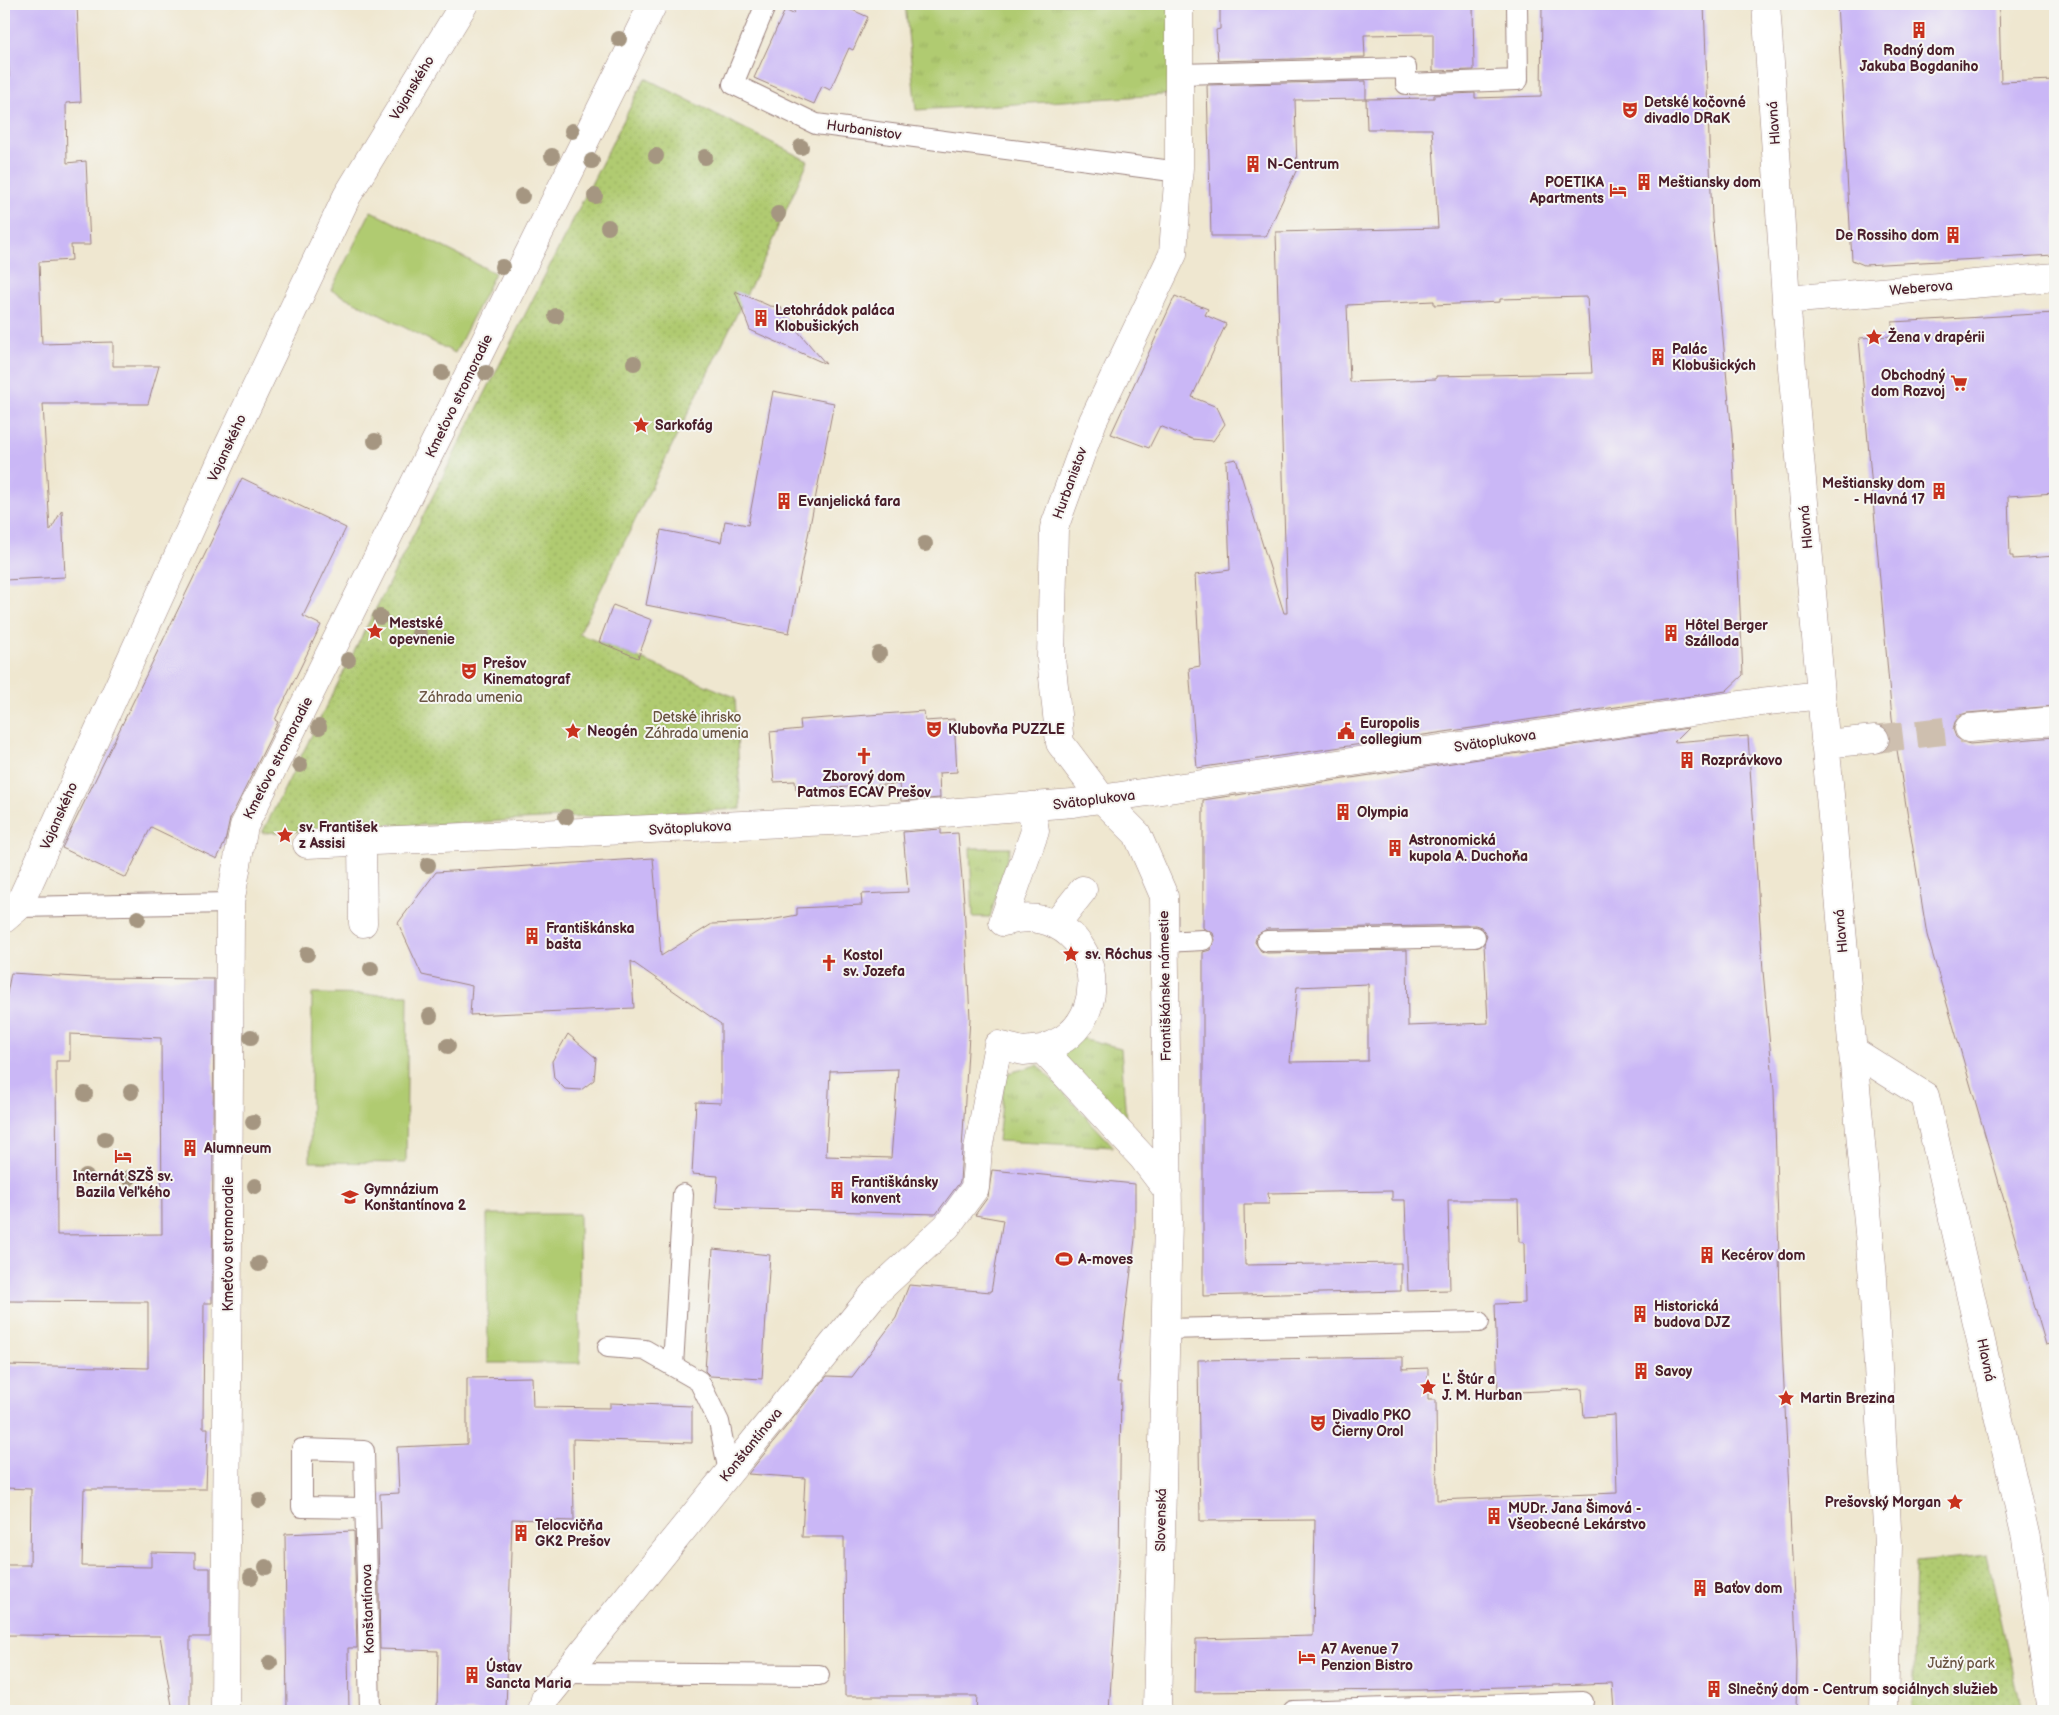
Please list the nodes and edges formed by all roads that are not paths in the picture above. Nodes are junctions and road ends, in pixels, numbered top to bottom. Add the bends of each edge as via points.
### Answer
1 (464, 4) edge
2 (653, 4) edge
3 (766, 4) edge
4 (1179, 4) edge
5 (1517, 4) edge
6 (1766, 4) edge
7 (1179, 74) junction
8 (1179, 172) junction
9 (2055, 277) edge
10 (1786, 300) junction
11 (1821, 695) junction
12 (2055, 721) edge
13 (1969, 728) tunnel mouth
14 (1875, 739) tunnel mouth
15 (1825, 744) junction
16 (1103, 800) junction
17 (1031, 806) junction
18 (362, 842) junction
19 (306, 844) dead end
20 (1083, 890) dead end
21 (230, 903) junction
22 (11, 913) edge
23 (363, 922) dead end
24 (1056, 924) junction
25 (1474, 937) dead end
26 (1203, 940) dead end
27 (1267, 941) dead end
28 (1164, 942) junction
29 (1042, 1049) junction
30 (1852, 1050) junction
31 (1168, 1191) junction
32 (683, 1194) dead end
33 (1168, 1219) joint
34 (1479, 1322) dead end
35 (1166, 1329) junction
36 (608, 1347) dead end
37 (673, 1366) junction
38 (729, 1472) junction
39 (364, 1508) dead end
40 (566, 1673) junction
41 (819, 1675) dead end
42 (1583, 1702) dead end
43 (225, 1711) edge
44 (370, 1711) edge
45 (542, 1711) edge
46 (1157, 1711) edge
47 (1293, 1711) edge
48 (1884, 1711) edge
49 (2052, 1711) edge

1 - 22 street, Vajanského via 347,196
2 - 21 street, Kmeťovo stromoradie via 244,826
3 - 8 lane, Hurbanistov via 733,84 816,124
4 - 7 street, Hurbanistov
5 - 7 lane via 1518,80 1406,84 1406,68
6 - 10 street, Hlavná
7 - 8 street, Hurbanistov
8 - 16 street, Hurbanistov via 1173,254 1093,421 1054,528 1051,658 1060,743
9 - 10 street, Weberova
10 - 11 street, Hlavná
11 - 15 street, Hlavná
11 - 16 street, Svätoplukova
12 - 13 street
14 - 15 street
15 - 30 street, Hlavná
16 - 17 street, Svätoplukova
16 - 28 street, Františkánske námestie via 1137,834 1164,896
17 - 18 street, Svätoplukova via 855,820
17 - 24 street via 1035,831 1003,922 1021,917
18 - 19 street, Svätoplukova
18 - 23 street
20 - 24 street
21 - 22 lane, Vajanského
21 - 43 street, Kmeťovo stromoradie
24 - 29 street via 1078,942 1086,956 1092,988 1088,1008 1077,1027 1059,1042
25 - 27 lane
26 - 28 lane
28 - 31 street, Františkánske námestie
29 - 31 street via 1143,1158
29 - 38 street, Konštantínova via 1024,1051 998,1045 978,1149 975,1188 947,1226 873,1295
30 - 48 street, Hlavná via 1881,1400 1888,1545
30 - 49 street, Hlavná via 1925,1096 2026,1538
31 - 33 street, Františkánske námestie
32 - 37 lane
33 - 35 street, Slovenská
34 - 35 lane
35 - 46 street, Slovenská
36 - 37 lane via 645,1350
37 - 38 lane via 699,1381 719,1422
38 - 40 street, Konštantínova
39 - 44 lane, Konštantínova
40 - 41 lane
40 - 45 street, Konštantínova via 545,1699
42 - 47 lane

